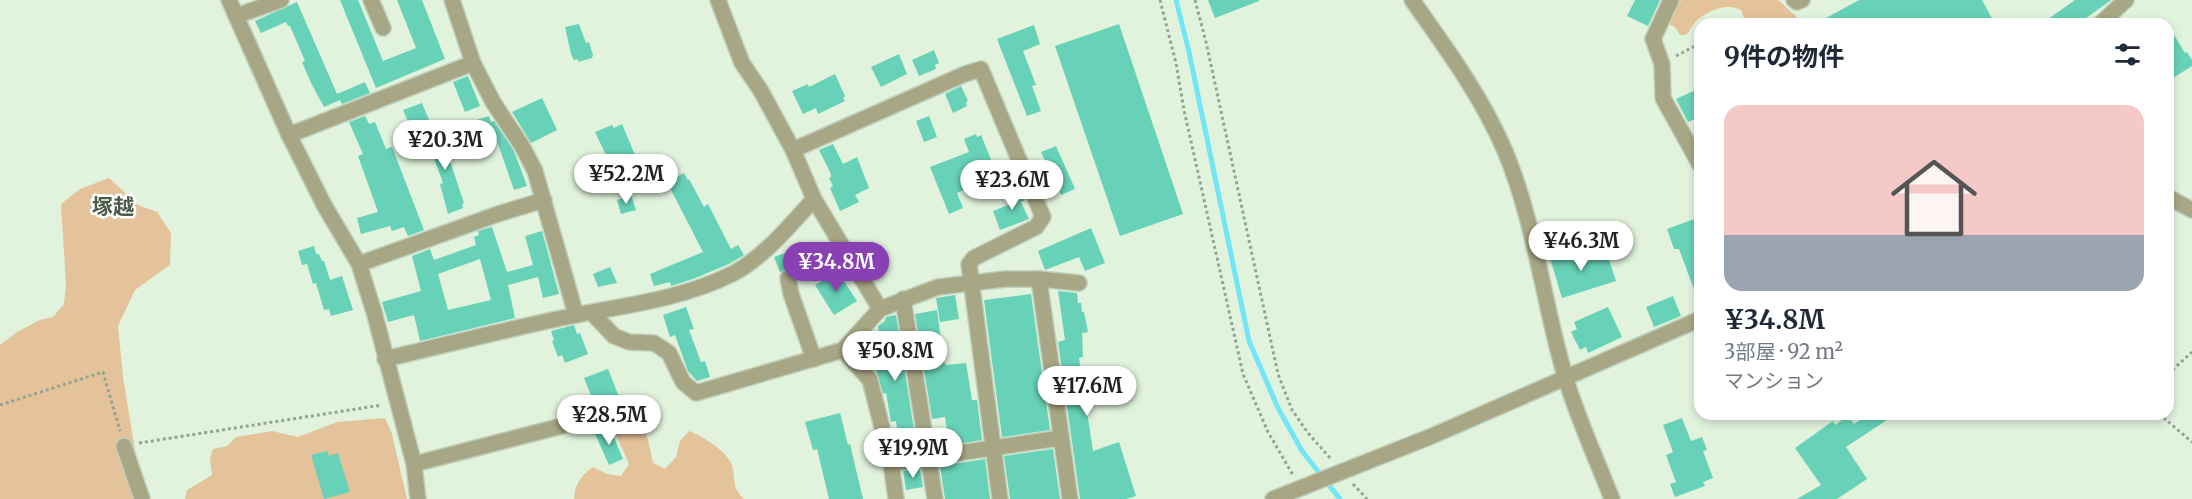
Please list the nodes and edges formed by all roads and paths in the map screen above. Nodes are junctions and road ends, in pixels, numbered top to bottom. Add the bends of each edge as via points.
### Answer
1 (229, 0) edge
2 (281, 0) edge
3 (371, 0) edge
4 (452, 0) edge
5 (718, 0) edge
6 (1160, 0) edge
7 (1195, 0) edge
8 (1412, 0) edge
9 (1671, 0) edge
10 (1794, 0) edge
11 (1802, 0) edge
12 (2122, 1) edge
13 (236, 16) junction
14 (2106, 18) edge
15 (383, 28) dead end
16 (1694, 47) edge
17 (1676, 56) dead end
18 (473, 63) junction
19 (289, 135) junction
20 (793, 150) junction
21 (1694, 154) edge
22 (814, 199) junction
23 (544, 200) junction
24 (2174, 200) edge
25 (2192, 210) edge
26 (359, 264) junction
27 (788, 278) dead end
28 (1039, 279) junction
29 (970, 282) junction
30 (1079, 283) dead end
31 (903, 299) junction
32 (880, 309) junction
33 (592, 312) junction
34 (576, 315) junction
35 (1694, 322) edge
36 (843, 350) junction
37 (2192, 352) edge
38 (386, 359) junction
39 (813, 359) junction
40 (2174, 368) edge
41 (1565, 378) junction
42 (397, 403) junction
43 (0, 405) edge
44 (2165, 420) edge
45 (562, 426) dead end
46 (1060, 438) junction
47 (2192, 442) edge
48 (124, 446) junction
49 (992, 448) junction
50 (929, 457) junction
51 (891, 463) junction
52 (414, 464) junction
53 (1341, 470) junction
54 (1301, 486) junction
55 (142, 499) edge
56 (418, 499) edge
57 (896, 499) edge
58 (934, 499) edge
59 (1000, 499) edge
60 (1070, 499) edge
61 (1273, 499) edge
62 (1367, 499) edge
63 (1612, 499) edge

1 - 13 street
2 - 13 street
3 - 15 street
4 - 18 street
5 - 20 street via 742,63
6 - 54 path via 1243,374 1268,432
7 - 53 path via 1278,374 1297,417
8 - 41 street via 1454,61 1504,150 1523,201
9 - 21 street via 1653,39 1662,64 1663,98
10 - 11 street
12 - 14 street
13 - 19 street
16 - 17 path
18 - 19 street
18 - 23 street via 535,171
19 - 26 street
20 - 22 street
20 - 29 street via 981,69 1043,217 1036,227 974,258 969,264
22 - 32 street
22 - 33 street via 770,245 735,272 687,291
23 - 26 street
23 - 34 street
24 - 25 street
26 - 38 street
27 - 39 street
28 - 29 street
28 - 30 street
28 - 46 street
29 - 31 street via 938,287
29 - 49 street
31 - 32 street
31 - 50 street
32 - 36 street
33 - 34 street
33 - 39 street via 614,336 629,342 654,343 669,353 683,382 696,393
34 - 38 street
35 - 41 street
36 - 39 street
36 - 51 street via 870,380
37 - 40 path
38 - 42 street
41 - 53 street via 1432,436
41 - 63 street
42 - 48 path
42 - 52 street
43 - 48 path via 103,372
44 - 47 path
45 - 52 street
46 - 49 street
46 - 60 street
48 - 55 street
49 - 50 street
49 - 59 street
50 - 51 street
50 - 58 street
51 - 57 street
52 - 56 street
53 - 54 street
53 - 62 path
54 - 61 street

